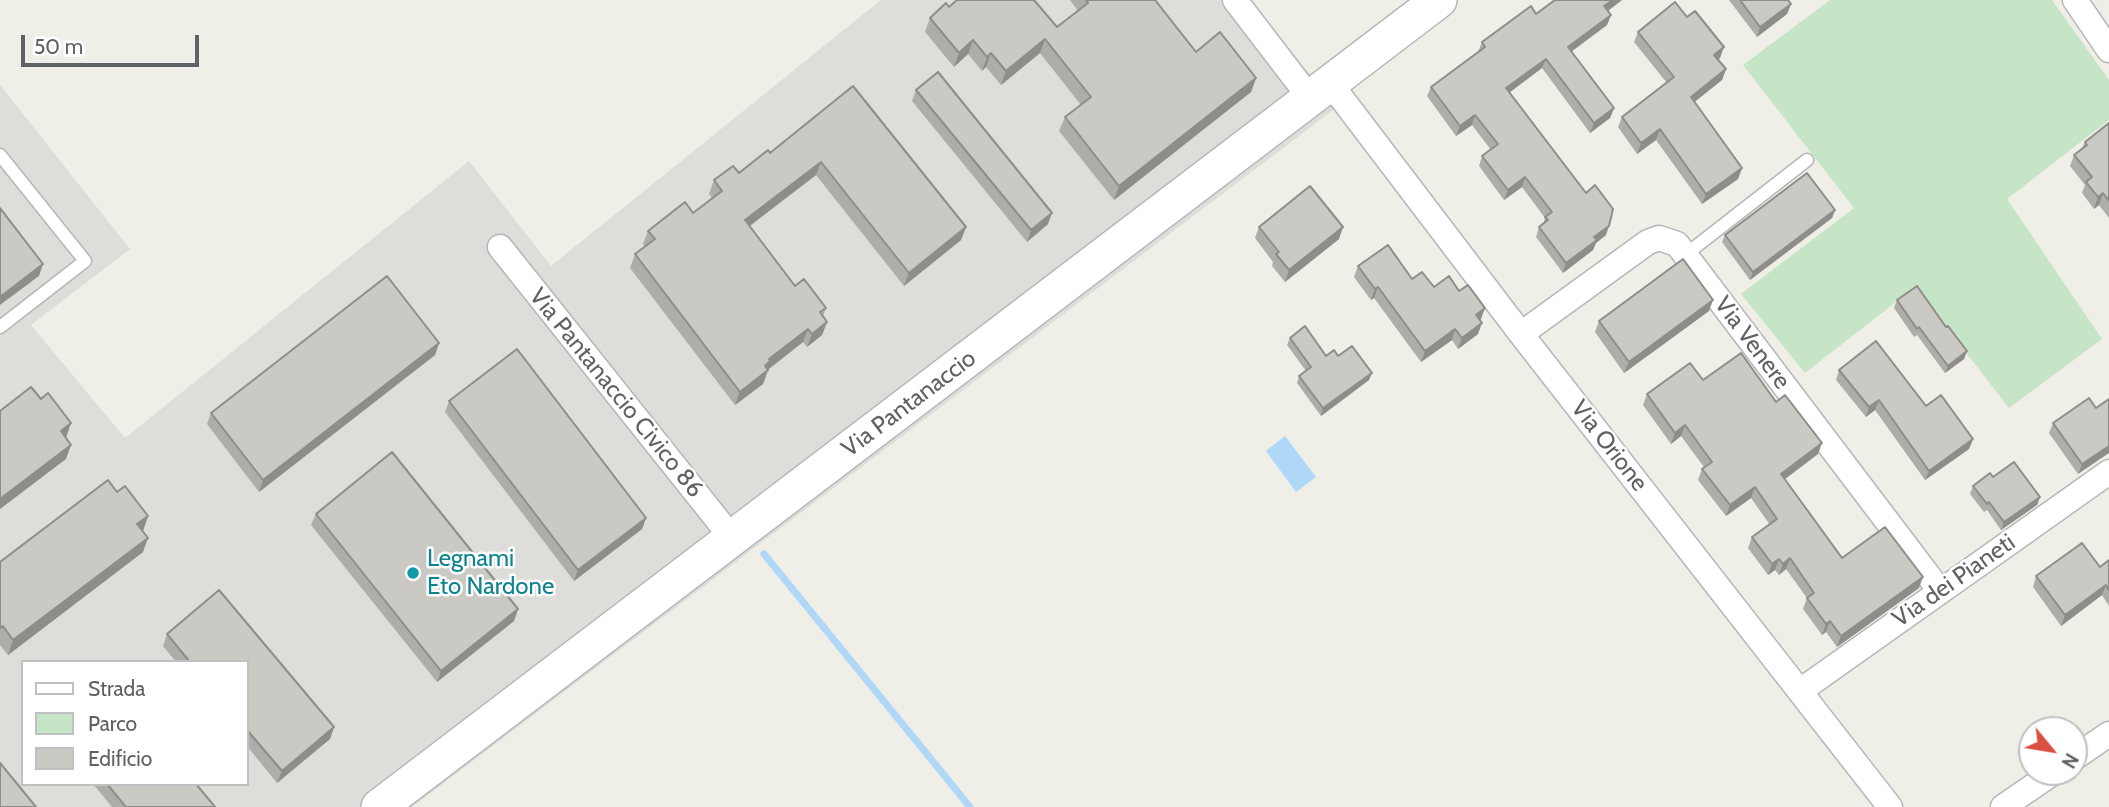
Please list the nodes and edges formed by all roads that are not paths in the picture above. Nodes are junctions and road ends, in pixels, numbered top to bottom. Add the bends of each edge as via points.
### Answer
1 (1235, 0) edge
2 (1438, 0) edge
3 (2074, 0) edge
4 (2109, 50) edge
5 (1320, 90) junction
6 (0, 155) edge
7 (1807, 160) dead end
8 (500, 247) dead end
9 (1685, 255) junction
10 (0, 327) edge
11 (1521, 334) junction
12 (2109, 472) edge
13 (732, 538) junction
14 (1940, 591) junction
15 (1800, 691) junction
16 (2109, 734) edge
17 (2088, 748) edge
18 (2034, 786) edge
19 (379, 807) edge
20 (1890, 807) edge
21 (2003, 807) edge

1 - 5 street, Via Orione
2 - 5 street, Via Pantanaccio
3 - 4 street
5 - 11 street, Via Orione
5 - 13 street, Via Pantanaccio
6 - 10 lane via 85,261
7 - 9 lane
8 - 13 street, Via Pantanaccio Civico 86
9 - 11 street, Via Venere via 1671,241 1653,239
9 - 14 street, Via Venere
11 - 15 street, Via Orione
12 - 14 street, Via dei Pianeti
13 - 19 street, Via Pantanaccio
14 - 15 street, Via dei Pianeti
15 - 20 street, Via Orione
16 - 17 street
18 - 21 street

